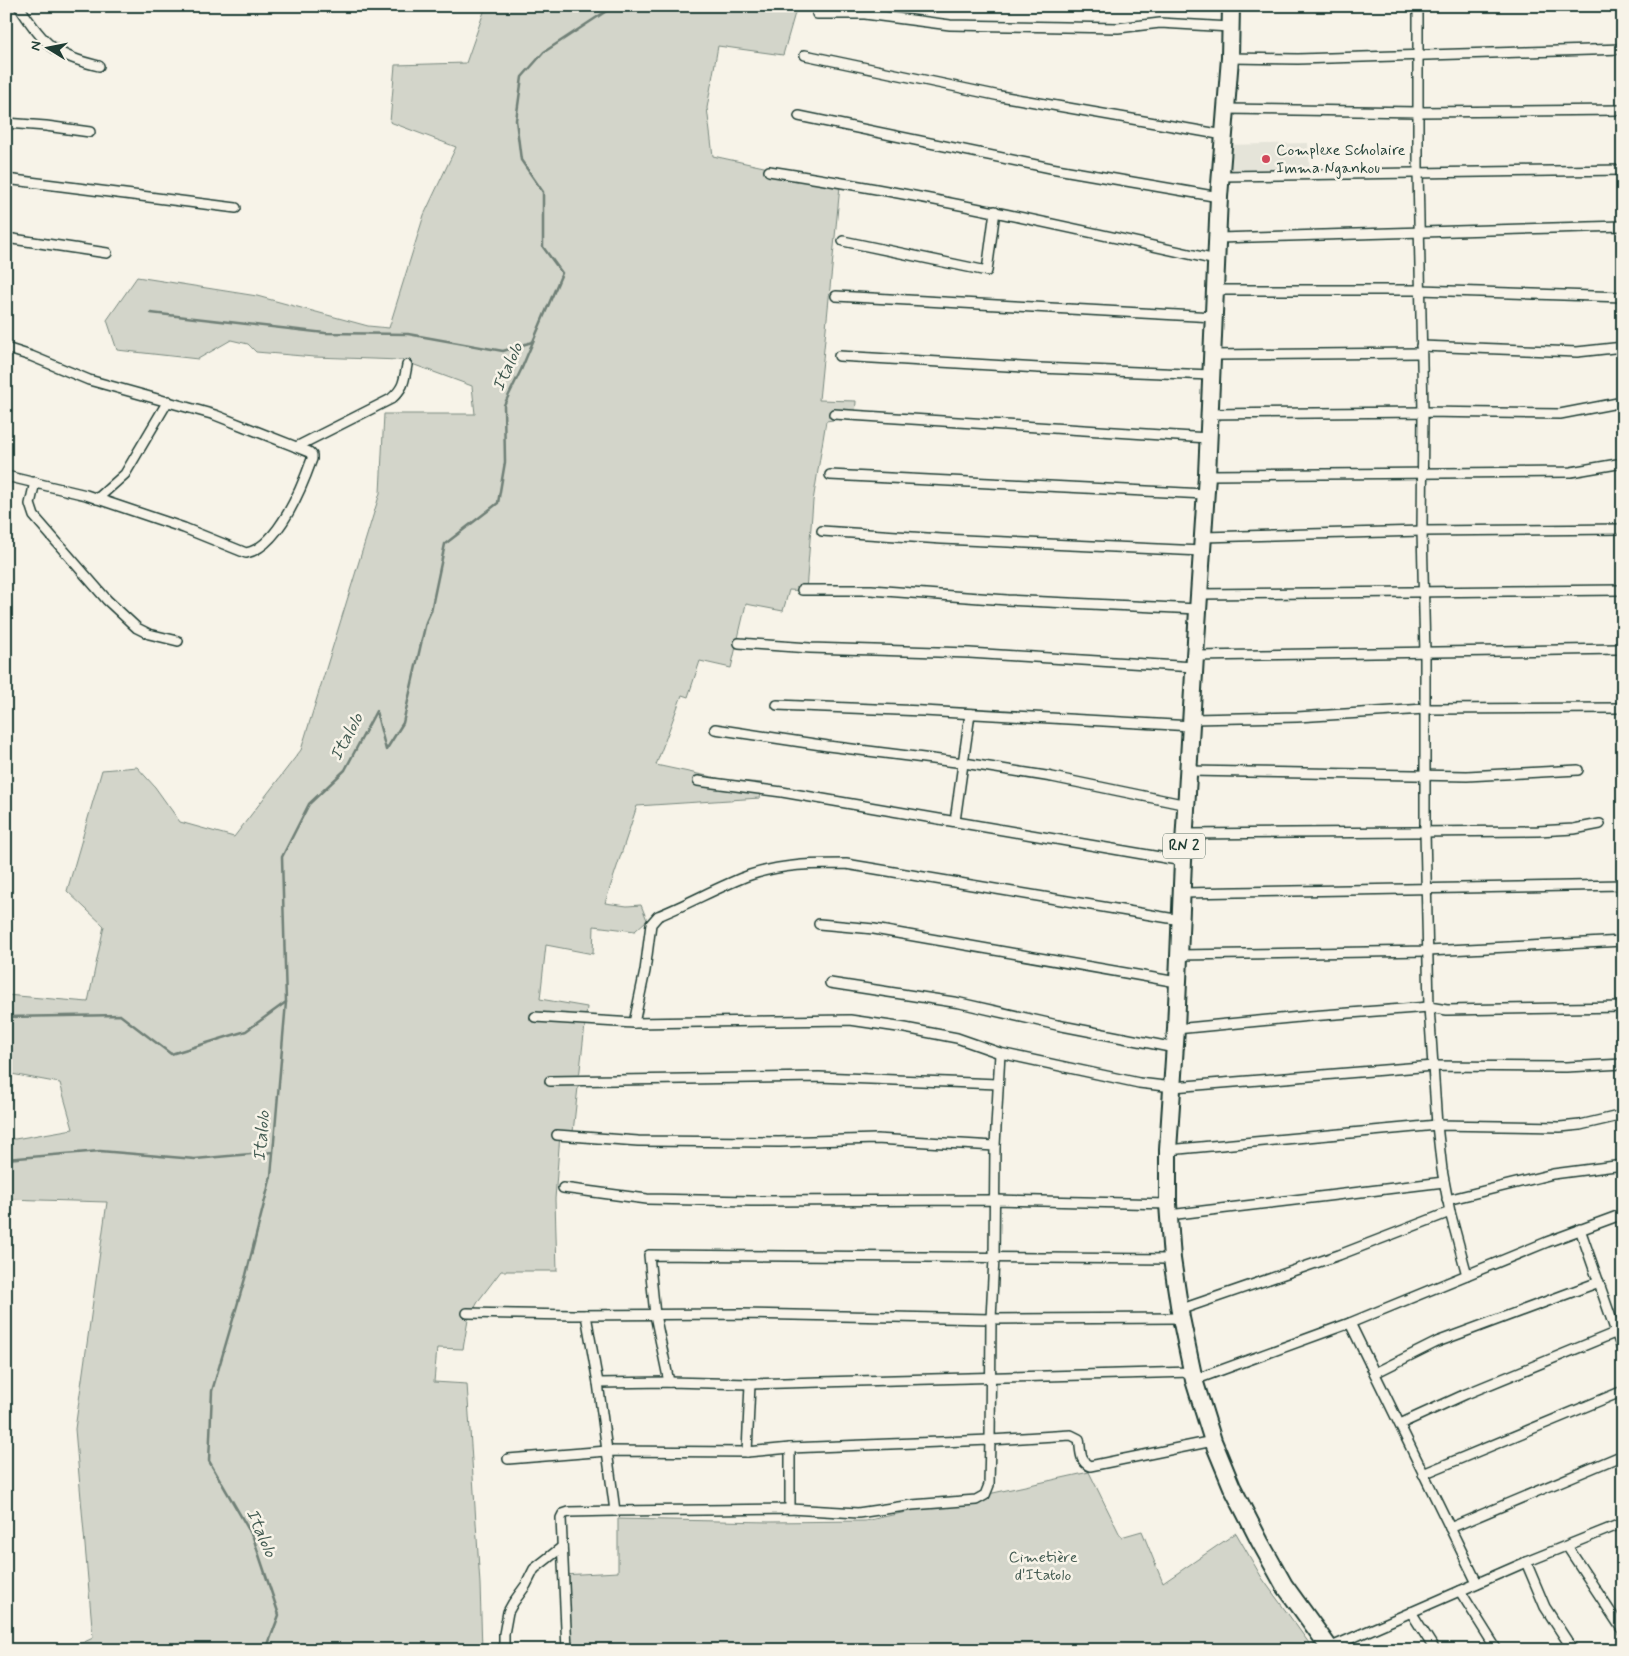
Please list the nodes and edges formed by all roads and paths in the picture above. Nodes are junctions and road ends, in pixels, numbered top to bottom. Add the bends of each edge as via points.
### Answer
1 (19, 6) edge
2 (1231, 6) edge
3 (1418, 6) edge
4 (866, 10) edge
5 (817, 14) dead end
6 (1230, 28) junction
7 (1623, 49) edge
8 (804, 55) dead end
9 (1418, 55) junction
10 (1230, 58) junction
11 (99, 66) dead end
12 (1226, 109) junction
13 (1623, 110) edge
14 (1417, 112) junction
15 (799, 116) dead end
16 (6, 123) edge
17 (90, 132) dead end
18 (1224, 135) junction
19 (1623, 170) edge
20 (769, 171) dead end
21 (1418, 172) junction
22 (1222, 176) junction
23 (6, 179) edge
24 (1219, 197) junction
25 (236, 208) dead end
26 (995, 211) junction
27 (1623, 226) edge
28 (1418, 232) junction
29 (6, 238) edge
30 (1218, 238) junction
31 (843, 240) dead end
32 (107, 253) dead end
33 (1216, 260) junction
34 (1215, 290) junction
35 (1420, 290) junction
36 (836, 296) dead end
37 (1623, 297) edge
38 (1214, 317) junction
39 (1623, 347) edge
40 (6, 348) edge
41 (1421, 350) junction
42 (1213, 355) junction
43 (839, 356) dead end
44 (407, 364) dead end
45 (1211, 374) junction
46 (168, 401) junction
47 (1623, 402) edge
48 (1423, 412) junction
49 (834, 414) dead end
50 (1209, 414) junction
51 (1208, 438) junction
52 (296, 447) junction
53 (1623, 464) edge
54 (1423, 473) junction
55 (830, 475) dead end
56 (1207, 475) junction
57 (6, 476) edge
58 (36, 482) junction
59 (1206, 494) junction
60 (97, 499) junction
61 (1623, 529) edge
62 (822, 531) dead end
63 (1422, 531) junction
64 (1202, 544) junction
65 (802, 590) dead end
66 (1623, 590) edge
67 (1425, 592) junction
68 (1198, 602) junction
69 (178, 641) dead end
70 (739, 643) dead end
71 (1618, 649) dead end
72 (1426, 653) junction
73 (1195, 662) junction
74 (777, 705) dead end
75 (1623, 708) edge
76 (1425, 709) junction
77 (970, 714) junction
78 (1192, 723) junction
79 (715, 729) dead end
80 (964, 763) junction
81 (1578, 770) dead end
82 (1188, 771) junction
83 (1426, 774) junction
84 (698, 781) dead end
85 (1187, 805) junction
86 (955, 821) junction
87 (1600, 824) dead end
88 (1425, 831) junction
89 (1185, 834) junction
90 (1183, 861) junction
91 (1623, 885) edge
92 (1427, 889) junction
93 (1183, 893) junction
94 (1181, 920) junction
95 (819, 924) dead end
96 (1623, 941) edge
97 (1428, 951) junction
98 (1179, 955) junction
99 (1177, 982) junction
100 (830, 983) dead end
101 (1429, 1007) junction
102 (1623, 1007) edge
103 (535, 1017) dead end
104 (634, 1023) junction
105 (1176, 1029) junction
106 (1175, 1048) junction
107 (1000, 1053) junction
108 (1623, 1064) edge
109 (1433, 1066) junction
110 (550, 1081) dead end
111 (998, 1084) junction
112 (1173, 1087) junction
113 (1623, 1115) edge
114 (1437, 1125) junction
115 (557, 1135) dead end
116 (995, 1146) junction
117 (1168, 1150) junction
118 (1623, 1165) edge
119 (1444, 1182) junction
120 (563, 1188) dead end
121 (995, 1200) junction
122 (1448, 1200) junction
123 (1169, 1210) junction
124 (1450, 1212) junction
125 (1623, 1214) edge
126 (1580, 1229) junction
127 (994, 1258) junction
128 (1172, 1259) junction
129 (1467, 1275) junction
130 (1599, 1282) junction
131 (467, 1313) dead end
132 (1180, 1314) junction
133 (586, 1315) junction
134 (655, 1315) junction
135 (991, 1319) junction
136 (1350, 1322) junction
137 (1616, 1332) junction
138 (1623, 1352) edge
139 (1375, 1373) junction
140 (1193, 1376) junction
141 (991, 1378) junction
142 (669, 1382) junction
143 (598, 1383) junction
144 (750, 1384) junction
145 (1623, 1391) edge
146 (1400, 1424) junction
147 (990, 1440) junction
148 (1213, 1441) junction
149 (790, 1448) junction
150 (608, 1451) junction
151 (746, 1452) junction
152 (1623, 1455) edge
153 (508, 1459) dead end
154 (1423, 1474) junction
155 (790, 1509) junction
156 (615, 1511) junction
157 (1623, 1523) edge
158 (1450, 1528) junction
159 (1567, 1546) junction
160 (562, 1547) junction
161 (1526, 1562) junction
162 (1477, 1583) junction
163 (1460, 1591) junction
164 (1410, 1612) junction
165 (1623, 1631) edge
166 (1330, 1649) edge
167 (504, 1650) edge
168 (567, 1650) edge
169 (1435, 1650) edge
170 (1497, 1650) edge
171 (1572, 1650) edge

1 - 11 street via 44,42 60,53
2 - 6 highway, RN 2
3 - 9 street
4 - 5 street
4 - 6 street via 950,25 1124,28 1160,24
6 - 10 highway, RN 2
7 - 9 street
8 - 18 street via 1000,96
9 - 10 street
9 - 14 street
10 - 12 highway, RN 2
12 - 14 street
12 - 18 highway, RN 2
13 - 14 street
14 - 21 street
15 - 24 street via 1051,168
16 - 17 street
18 - 22 highway, RN 2
19 - 21 street
20 - 26 street
21 - 22 street
21 - 28 street
22 - 24 highway, RN 2
23 - 25 street
24 - 30 highway, RN 2
26 - 31 street via 988,271
26 - 33 street
27 - 28 street
28 - 30 street
28 - 35 street
29 - 32 street
30 - 33 highway, RN 2
33 - 34 highway, RN 2
34 - 35 street
34 - 38 highway, RN 2
35 - 37 street
35 - 41 street
36 - 38 street
38 - 42 highway, RN 2
39 - 41 street via 1577,352
40 - 46 street via 89,380
41 - 42 street
41 - 48 street
42 - 45 highway, RN 2
43 - 45 street
44 - 52 street via 400,391 391,399
45 - 50 highway, RN 2
46 - 52 street via 215,415
46 - 60 street via 125,474
47 - 48 street via 1560,414
48 - 50 street
48 - 54 street
49 - 51 street
50 - 51 highway, RN 2
51 - 56 highway, RN 2
52 - 60 street via 312,455 305,478 280,525 253,552 241,552 184,528
53 - 54 street via 1571,472
54 - 56 street
54 - 63 street
55 - 59 street
56 - 59 highway, RN 2
57 - 58 street
58 - 60 street
58 - 69 street via 30,504 34,516 107,600 137,628
59 - 64 highway, RN 2
61 - 63 street
62 - 64 street via 942,539
63 - 64 street
63 - 67 street
64 - 68 highway, RN 2
65 - 68 street via 871,590 1007,600
66 - 67 street
67 - 68 street
67 - 72 street
68 - 73 highway, RN 2
70 - 73 street
71 - 72 street
72 - 73 street
72 - 76 street
73 - 78 highway, RN 2
74 - 77 street
75 - 76 street
76 - 78 street
76 - 83 street
77 - 78 street
77 - 80 street
78 - 82 highway, RN 2
79 - 80 street
80 - 85 street via 1052,777
80 - 86 street
81 - 83 street via 1467,776
82 - 83 street
82 - 85 highway, RN 2
83 - 88 street
84 - 86 street
85 - 89 highway, RN 2
86 - 90 street
87 - 88 street via 1538,831
88 - 89 street
88 - 92 street
89 - 90 highway, RN 2
90 - 93 highway, RN 2
91 - 92 street
92 - 93 street
92 - 97 street
93 - 94 highway, RN 2
94 - 98 highway, RN 2
94 - 104 street via 846,864 794,865 750,875 658,916 651,924
95 - 99 street via 874,929
96 - 97 street
97 - 98 street
97 - 101 street
98 - 99 highway, RN 2
99 - 105 highway, RN 2
100 - 106 street via 960,1003
101 - 102 street via 1447,1010
101 - 105 street
101 - 109 street
103 - 104 street
104 - 107 street via 850,1020 957,1038
105 - 106 highway, RN 2
106 - 112 highway, RN 2
107 - 111 street
107 - 112 street via 1139,1083
108 - 109 street
109 - 112 street
109 - 114 street
110 - 111 street via 819,1077
111 - 116 street
112 - 117 highway, RN 2
113 - 114 street via 1560,1127
114 - 117 street
114 - 119 street
115 - 116 street via 647,1141 876,1139
116 - 121 street
117 - 123 highway, RN 2
118 - 122 street via 1553,1174
119 - 122 street
119 - 123 street
120 - 121 street via 647,1199
121 - 123 street
121 - 127 street
122 - 124 street
123 - 128 highway, RN 2
124 - 129 street
124 - 132 street
125 - 126 street
126 - 129 street
126 - 130 street
127 - 128 street
127 - 134 street via 649,1255
127 - 135 street
128 - 132 highway, RN 2
129 - 136 street
130 - 137 street
130 - 139 street via 1437,1342
131 - 133 street
132 - 135 street
132 - 140 highway, RN 2
133 - 134 street
133 - 143 street
134 - 135 street
134 - 142 street
135 - 141 street
136 - 139 street
136 - 140 street
137 - 138 street
137 - 146 street
139 - 146 street
140 - 141 street
140 - 148 highway, RN 2
141 - 144 street
141 - 147 street
142 - 143 street
142 - 144 street
143 - 150 street
144 - 151 street
145 - 154 street
146 - 154 street
147 - 148 street via 1076,1436 1082,1460 1090,1466
147 - 149 street
147 - 155 street via 988,1491 976,1500 912,1504 858,1513
148 - 166 highway, RN 2 via 1232,1487 1284,1585
149 - 151 street
149 - 155 street
150 - 151 street
150 - 153 street
150 - 156 street
152 - 158 street
154 - 158 street
155 - 156 street
156 - 160 street via 564,1514 561,1518
157 - 159 street
158 - 162 street
159 - 161 street
159 - 165 street
160 - 167 street via 534,1569 513,1603 508,1612
160 - 168 street
161 - 162 street
161 - 171 street via 1545,1607
162 - 163 street
163 - 164 street
163 - 170 street
164 - 166 street
164 - 169 street

